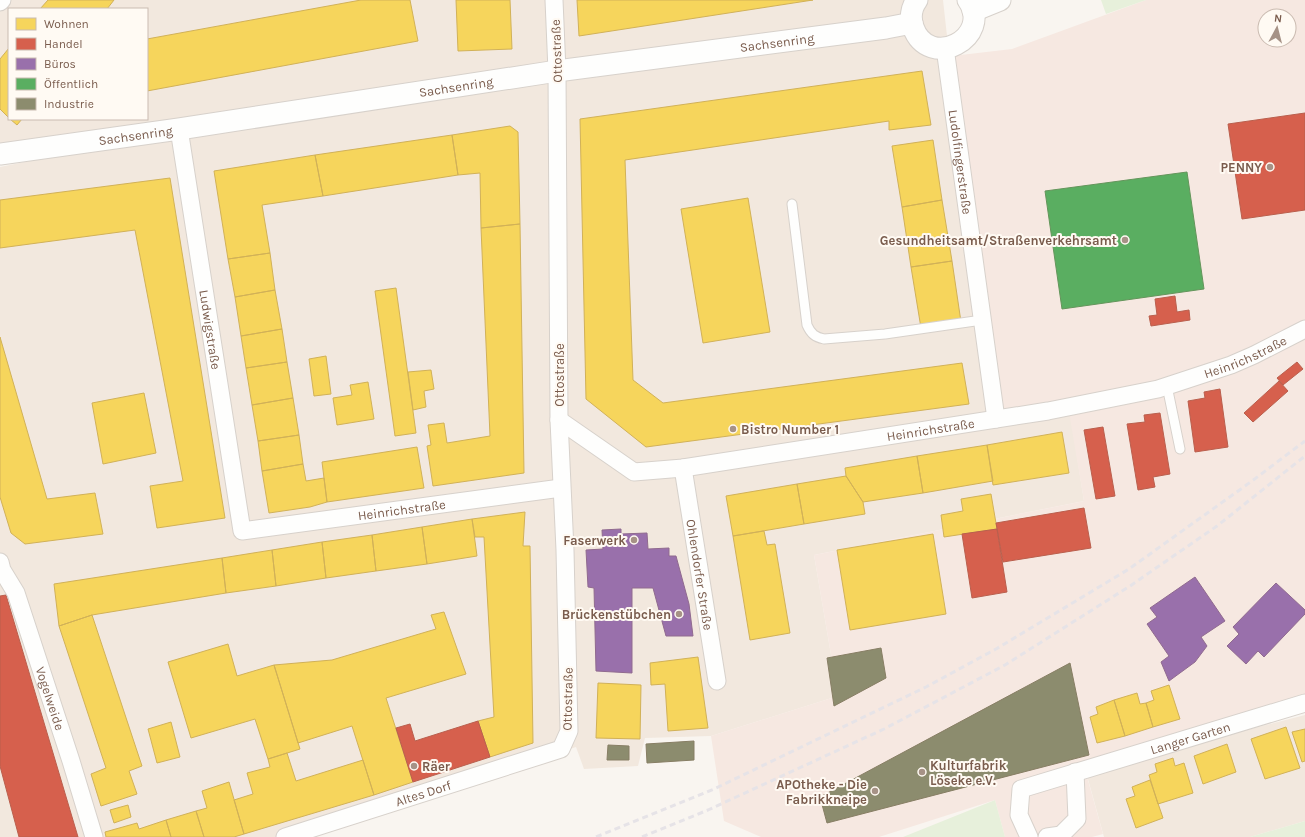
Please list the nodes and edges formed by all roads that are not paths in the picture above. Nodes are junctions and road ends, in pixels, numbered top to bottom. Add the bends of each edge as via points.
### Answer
1 (554, 0) edge
2 (917, 0) edge
3 (1000, 0) edge
4 (970, 5) edge
5 (912, 23) junction
6 (945, 48) junction
7 (557, 71) junction
8 (179, 129) junction
9 (0, 154) edge
10 (792, 204) dead end
11 (982, 320) junction
12 (1305, 329) edge
13 (1167, 386) junction
14 (996, 419) junction
15 (559, 420) junction
16 (1180, 449) dead end
17 (683, 468) junction
18 (561, 488) junction
19 (242, 531) joint
20 (1, 567) edge
21 (717, 681) dead end
22 (1305, 703) edge
23 (561, 749) joint
24 (1075, 772) junction
25 (94, 837) edge
26 (285, 837) edge
27 (1028, 837) edge
28 (1047, 837) edge

1 - 7 street, Ottostraße
2 - 5 street via 911,14
3 - 4 street
4 - 6 street via 974,19 968,36 954,46
5 - 6 street via 918,36 928,45
5 - 7 street, Sachsenring
6 - 11 street, Ludolfingerstraße
7 - 8 street, Sachsenring
7 - 15 street, Ottostraße
8 - 9 street, Sachsenring
8 - 19 street, Ludwigstraße
10 - 11 lane via 807,326 810,333 817,338 885,334
11 - 14 street, Ludolfingerstraße
12 - 13 street, Heinrichstraße via 1231,365
13 - 14 street, Heinrichstraße via 1055,410
13 - 16 lane
14 - 17 street, Heinrichstraße
15 - 17 street, Heinrichstraße via 634,472
15 - 18 street, Ottostraße
17 - 21 street, Ohlendorfer Straße
18 - 19 street, Heinrichstraße
18 - 23 street, Ottostraße via 569,731
20 - 25 street, Vogelweide via 16,593
22 - 24 street, Langer Garten
23 - 26 street, Altes Dorf
24 - 27 street, Langer Garten via 1021,789 1019,815
24 - 28 street via 1077,819 1061,835

